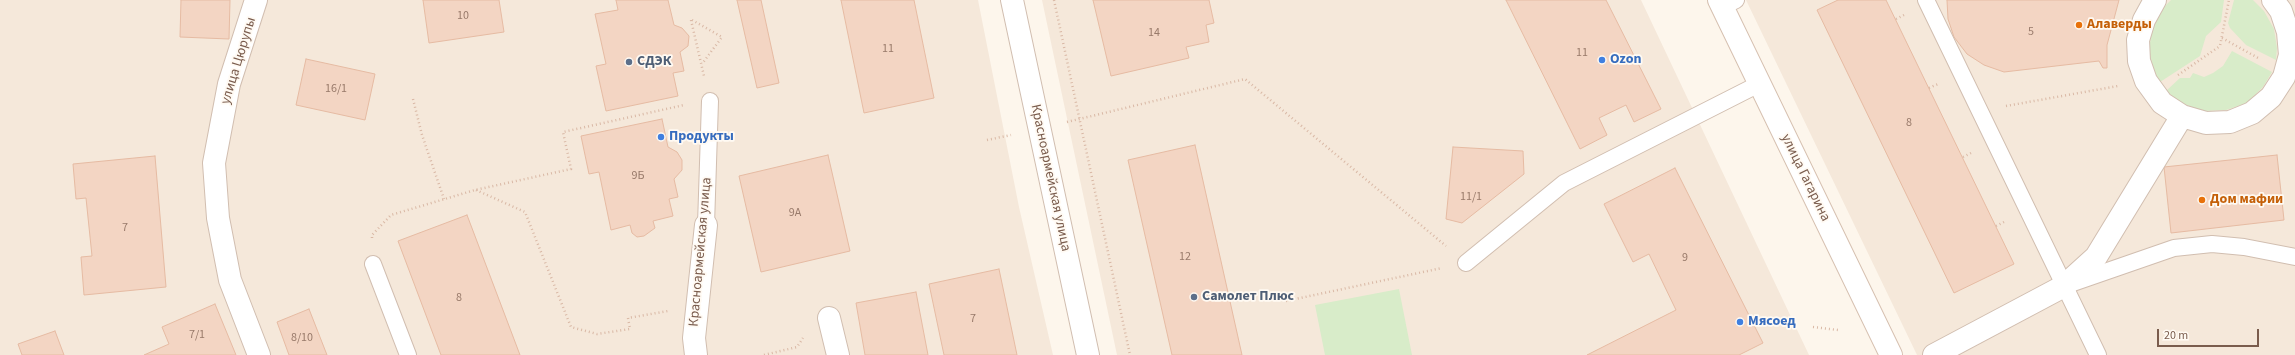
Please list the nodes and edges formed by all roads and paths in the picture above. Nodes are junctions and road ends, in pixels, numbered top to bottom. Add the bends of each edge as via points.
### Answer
1 (256, 0) edge
2 (1012, 0) edge
3 (1054, 0) edge
4 (1926, 0) edge
5 (2154, 0) edge
6 (2229, 0) edge
7 (2272, 0) edge
8 (1726, 2) edge
9 (2222, 38) junction
10 (2261, 59) dead end
11 (702, 64) junction
12 (1759, 84) junction
13 (2149, 87) junction
14 (413, 99) dead end
15 (710, 100) junction
16 (1979, 110) junction
17 (2182, 116) junction
18 (1080, 119) junction
19 (476, 190) junction
20 (444, 198) junction
21 (706, 225) joint
22 (2295, 257) edge
23 (1466, 263) junction
24 (373, 264) joint
25 (2064, 286) junction
26 (1286, 301) dead end
27 (697, 305) junction
28 (829, 318) dead end
29 (1813, 327) dead end
30 (1838, 330) dead end
31 (797, 347) dead end
32 (259, 355) edge
33 (408, 355) edge
34 (696, 355) edge
35 (764, 355) edge
36 (838, 355) edge
37 (1088, 355) edge
38 (1130, 355) edge
39 (1891, 355) edge
40 (1934, 355) edge
41 (2098, 355) edge

1 - 32 street, улица Цюрупы via 229,84 214,163 218,218 230,280
2 - 37 street, Красноармейская улица
3 - 18 path
4 - 16 lane
5 - 13 street via 2138,40 2139,61
6 - 9 path
7 - 17 street via 2281,10 2288,32 2290,54 2284,77 2271,97 2252,113 2230,122 2206,123
8 - 12 street, улица Гагарина
9 - 10 path
9 - 13 path via 2220,46
11 - 11 path via 722,37 692,20 693,27
11 - 15 path
12 - 23 lane via 1564,183
12 - 39 street, улица Гагарина
13 - 16 path
13 - 17 street via 2162,103
14 - 20 path via 422,135
15 - 19 path via 563,132 570,169
15 - 21 lane, Красноармейская улица
16 - 25 lane
17 - 25 street via 2096,257
18 - 23 path via 1246,79
18 - 38 path
19 - 20 path
19 - 27 path via 525,212 571,327 597,334 630,329 628,318
20 - 24 path via 391,215 372,235
21 - 27 street, Красноармейская улица
22 - 25 lane via 2212,244 2174,248
23 - 26 path
24 - 33 lane
25 - 40 street
25 - 41 lane
27 - 34 street, Красноармейская улица via 694,338
28 - 36 street
29 - 30 path
31 - 35 path

